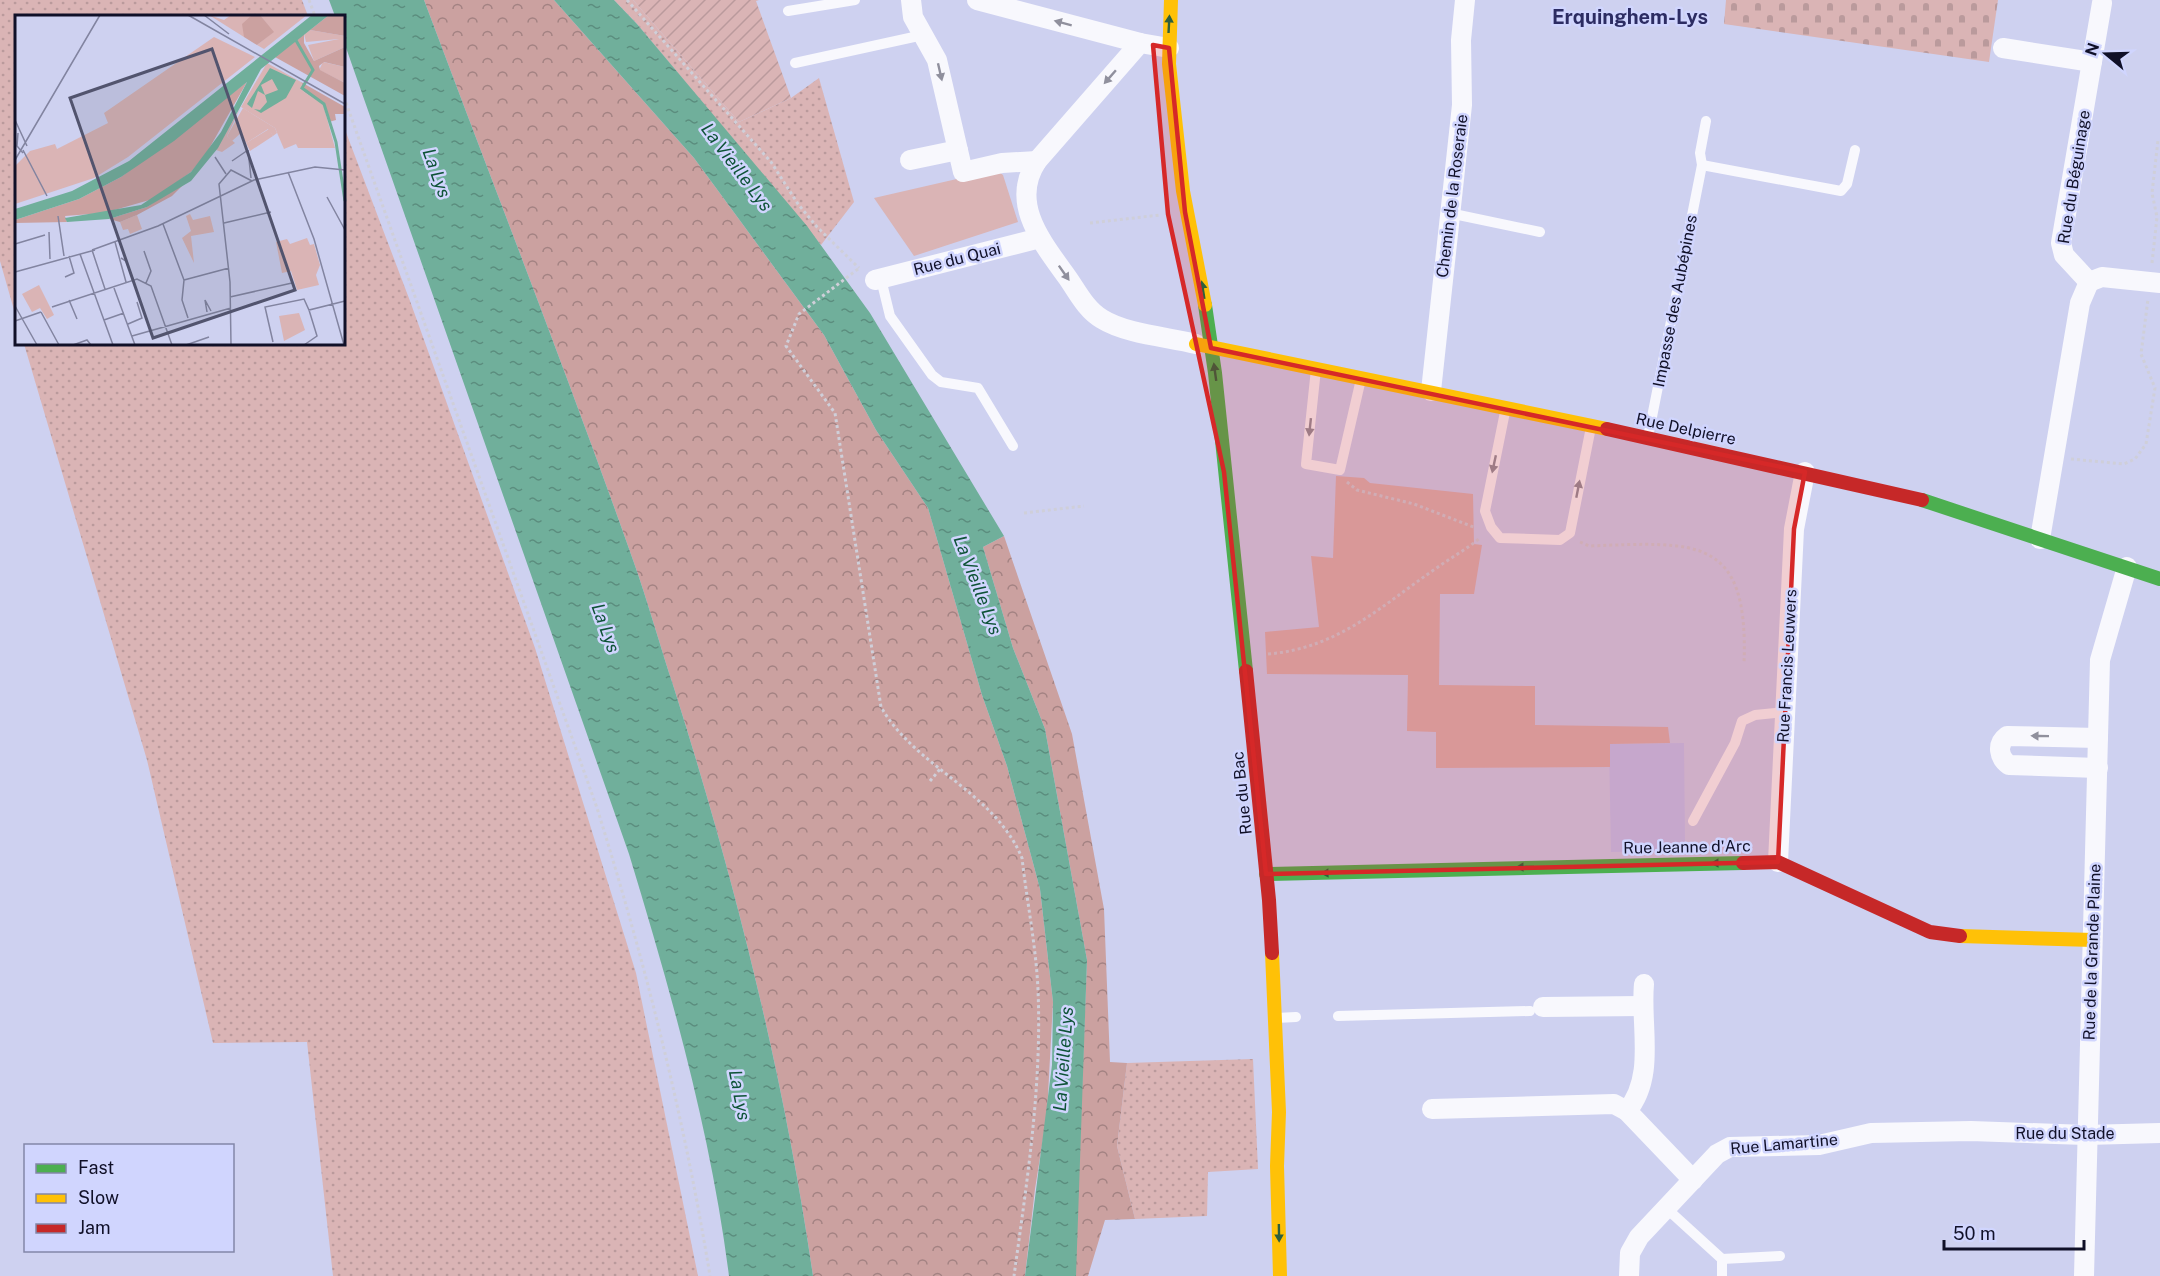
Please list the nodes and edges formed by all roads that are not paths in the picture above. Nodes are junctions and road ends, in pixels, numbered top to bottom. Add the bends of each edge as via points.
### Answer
1 (855, 0) edge
2 (911, 0) edge
3 (976, 0) edge
4 (1171, 0) edge
5 (1465, 0) edge
6 (2102, 3) dead end
7 (788, 10) dead end
8 (923, 34) junction
9 (1154, 47) junction
10 (2003, 48) dead end
11 (2092, 62) junction
12 (795, 63) dead end
13 (1706, 121) dead end
14 (958, 150) junction
15 (1856, 150) dead end
16 (910, 160) dead end
17 (1037, 161) junction
18 (1702, 165) junction
19 (1449, 213) junction
20 (1540, 232) dead end
21 (1040, 238) junction
22 (872, 276) joint
23 (2089, 282) junction
24 (2155, 283) edge
25 (1200, 342) junction
26 (1316, 368) junction
27 (1361, 377) junction
28 (1431, 391) junction
29 (1506, 407) junction
30 (1591, 425) junction
31 (1648, 438) junction
32 (1013, 446) dead end
33 (1805, 472) junction
34 (2040, 539) junction
35 (2127, 567) junction
36 (2160, 579) edge
37 (1785, 712) junction
38 (2098, 738) junction
39 (2098, 768) junction
40 (1693, 821) dead end
41 (1778, 862) junction
42 (1266, 874) junction
43 (2093, 939) junction
44 (1644, 984) dead end
45 (1642, 1006) junction
46 (1537, 1009) joint
47 (1338, 1016) dead end
48 (1296, 1017) dead end
49 (1276, 1018) junction
50 (1432, 1109) dead end
51 (1627, 1111) junction
52 (1279, 1112) junction
53 (1971, 1131) joint
54 (2160, 1133) edge
55 (2086, 1135) junction
56 (1693, 1180) junction
57 (1666, 1208) junction
58 (1293, 1228) dead end
59 (1780, 1256) dead end
60 (1722, 1259) junction
61 (1280, 1276) edge
62 (1628, 1276) edge
63 (1722, 1276) edge
64 (2084, 1276) edge

1 - 7 lane
2 - 8 street via 913,17
9 -> 3 street
9 -> 4 street, Rue du Bac
5 - 19 street, Chemin de la Roseraie via 1462,105
6 - 11 street, Rue du Béguinage
8 - 12 lane
8 -> 14 street via 938,60
9 -> 17 street
25 -> 9 street, Rue du Bac via 1200,273
10 - 11 street
11 - 23 street, Rue du Béguinage via 2061,243 2064,255
13 - 18 lane, Impasse des Aubépines via 1700,153
14 - 16 street
14 - 17 street via 963,172 1002,163
15 - 18 lane via 1847,184 1841,191
17 - 21 street via 1026,183 1026,200 1030,220
18 - 31 lane, Impasse des Aubépines
19 - 20 lane
19 - 28 street, Chemin de la Roseraie
21 - 22 street, Rue du Quai
21 -> 25 street via 1101,319 1121,327
22 - 32 lane via 890,316 932,375 941,382 978,388
23 - 24 street via 2102,277
23 - 34 street via 2080,303
25 - 26 street, Rue Delpierre
25 - 42 street, Rue du Bac via 1224,472
26 - 27 street, Rue Delpierre
26 -> 27 lane via 1306,464 1340,470
27 - 28 street, Rue Delpierre
28 - 29 street, Rue Delpierre
29 - 30 street, Rue Delpierre
29 -> 30 lane via 1485,511 1500,538 1560,540 1569,532
30 - 31 street, Rue Delpierre
31 - 33 street, Rue Delpierre
33 - 34 street, Rue Delpierre via 1918,498
33 - 37 street, Rue Francis Leuwers via 1794,529
34 - 35 street, Rue Delpierre
35 - 36 street, Rue Delpierre
35 - 38 street, Rue de la Grande Plaine via 2101,651
37 - 40 lane via 1755,715 1742,721 1735,743
37 - 41 street, Rue Francis Leuwers
38 - 39 street, Rue de la Grande Plaine
38 -> 39 street via 2007,736 2000,749 2002,760 2009,765
39 - 43 street, Rue de la Grande Plaine
41 -> 42 street, Rue Jeanne d'Arc
41 - 43 street, Rue Jeanne d'Arc via 1930,932
42 - 49 street, Rue du Bac
43 - 55 street, Rue de la Grande Plaine
44 - 45 street
45 - 46 street
45 - 51 street via 1644,1077 1639,1094
46 - 47 lane
48 - 49 lane
49 - 52 street, Rue du Bac
50 - 51 street via 1599,1102
51 - 56 street
52 - 58 street, Rue du Bac
52 -> 61 street, Rue du Bac
53 - 55 street, Rue du Stade
53 - 56 street, Rue Lamartine via 1863,1134 1819,1144 1730,1147 1717,1154
54 - 55 street, Rue du Stade
55 - 64 street, Rue de la Grande Plaine
56 - 57 street, Rue Lamartine
57 - 60 lane
57 - 62 street, Rue Lamartine via 1632,1247
59 - 60 lane
60 - 63 lane

